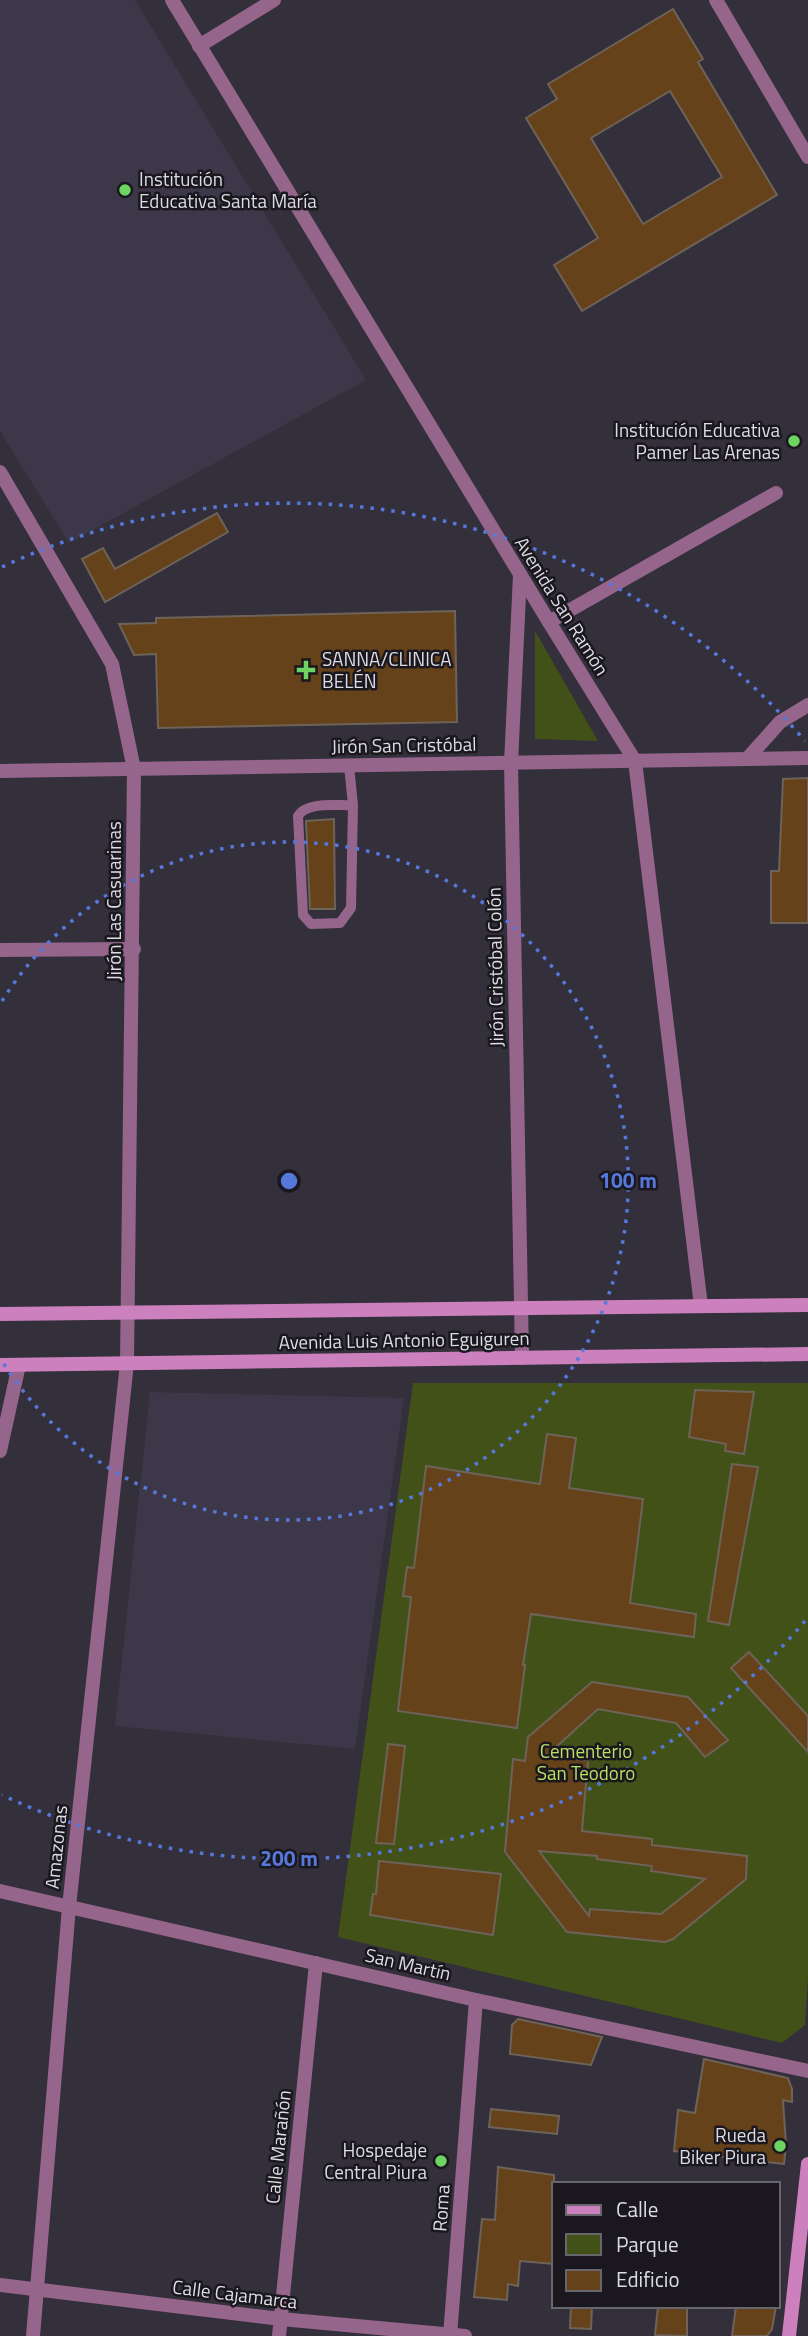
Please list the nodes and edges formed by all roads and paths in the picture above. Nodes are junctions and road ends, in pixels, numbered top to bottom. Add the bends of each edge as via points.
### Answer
1 (172, 0) edge
2 (274, 0) edge
3 (716, 0) edge
4 (199, 46) junction
5 (808, 157) edge
6 (0, 472) edge
7 (776, 494) dead end
8 (520, 575) junction
9 (549, 622) junction
10 (808, 705) edge
11 (808, 758) edge
12 (747, 759) junction
13 (635, 761) junction
14 (511, 763) junction
15 (349, 766) junction
16 (134, 769) junction
17 (0, 771) edge
18 (353, 805) junction
19 (134, 949) junction
20 (0, 950) edge
21 (808, 1305) edge
22 (701, 1306) junction
23 (521, 1308) junction
24 (129, 1312) junction
25 (0, 1314) edge
26 (808, 1354) edge
27 (522, 1358) junction
28 (127, 1363) junction
29 (0, 1365) edge
30 (19, 1365) junction
31 (0, 1451) edge
32 (0, 1891) edge
33 (69, 1907) junction
34 (316, 1963) junction
35 (476, 2000) junction
36 (808, 2071) edge
37 (808, 2164) edge
38 (0, 2285) edge
39 (37, 2289) junction
40 (281, 2319) junction
41 (33, 2336) edge
42 (279, 2336) edge
43 (455, 2336) edge
44 (789, 2336) edge

1 - 4 street, Avenida San Ramón
2 - 4 street
3 - 5 street
4 - 8 street, Avenida San Ramón
6 - 16 street, Jirón Las Casuarinas via 112,664
7 - 9 street
8 - 9 street, Avenida San Ramón
8 - 14 street, Jirón Cristóbal Colón
9 - 13 street, Avenida San Ramón
10 - 12 street via 780,722
11 - 12 street, Jirón San Cristóbal
12 - 13 street, Jirón San Cristóbal
13 - 14 street, Jirón San Cristóbal
13 - 22 street, Avenida San Ramón
14 - 15 street, Jirón San Cristóbal
14 - 23 street, Jirón Cristóbal Colón
15 - 16 street, Jirón San Cristóbal
15 - 18 lane
16 - 17 street, Jirón San Cristóbal
16 - 19 street, Jirón Las Casuarinas
18 - 18 lane via 351,908 340,923 310,924 303,915 299,816 309,807
19 - 20 street
19 - 24 street, Jirón Las Casuarinas
21 - 22 main road, Avenida Luis Antonio Eguiguren
22 - 23 main road, Avenida Luis Antonio Eguiguren
23 - 24 main road, Avenida Luis Antonio Eguiguren
23 - 27 street, Jirón Cristóbal Colón
24 - 25 main road, Avenida Luis Antonio Eguiguren
24 - 28 street, Jirón Las Casuarinas
26 - 27 main road, Avenida Luis Antonio Eguiguren
27 - 28 main road, Avenida Luis Antonio Eguiguren
28 - 30 main road, Avenida Luis Antonio Eguiguren
28 - 33 street, Amazonas
29 - 30 main road, Avenida Luis Antonio Eguiguren
30 - 31 street
32 - 33 street, San Martín
33 - 34 street, San Martín
33 - 39 street, Amazonas
34 - 35 street, San Martín
34 - 40 street, Calle Marañón
35 - 36 street, San Martín
35 - 43 street, Roma
37 - 44 main road
38 - 39 street, Calle Cajamarca
39 - 40 street, Calle Cajamarca
39 - 41 street, Amazonas
40 - 42 street, Calle Marañón
40 - 43 street, Calle Cajamarca

